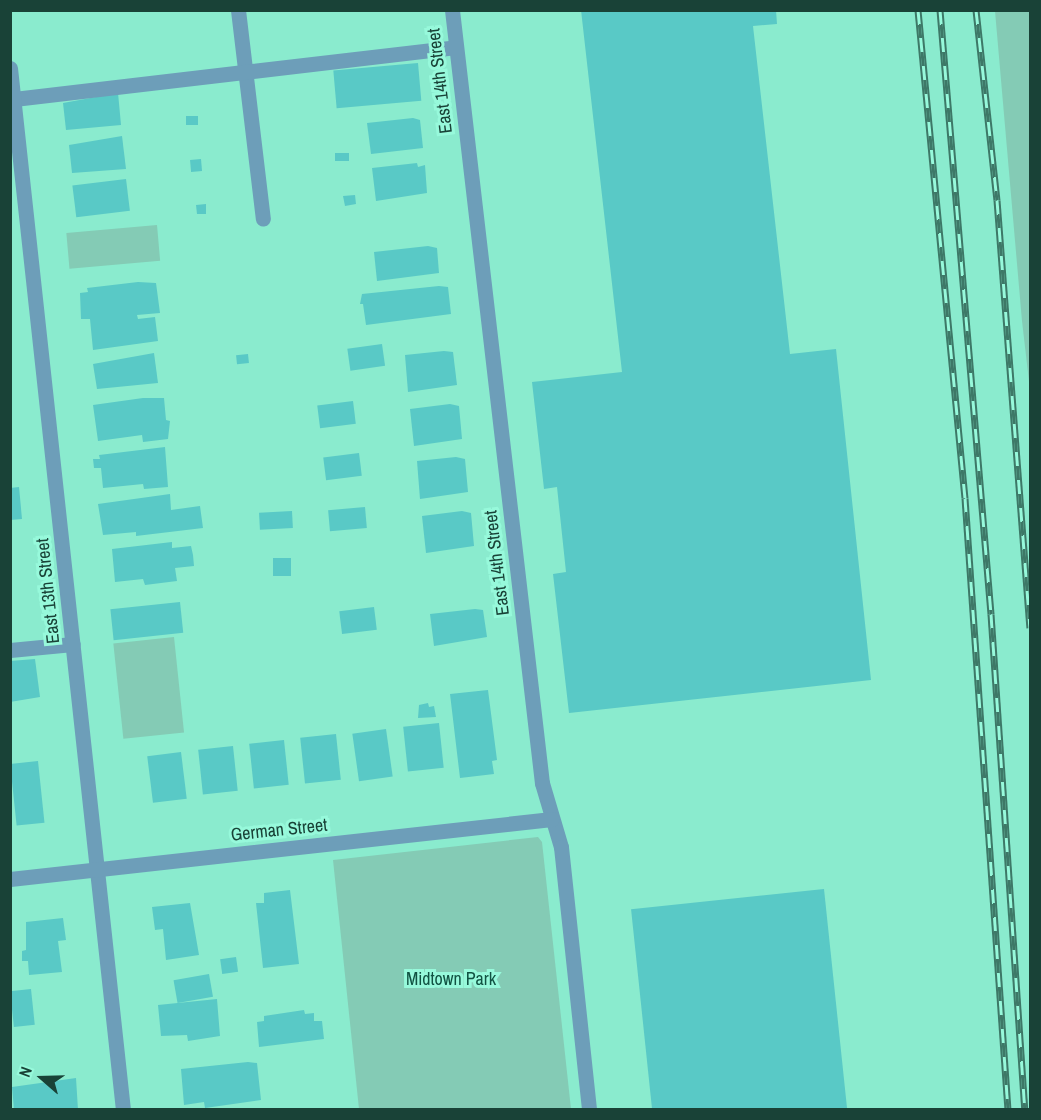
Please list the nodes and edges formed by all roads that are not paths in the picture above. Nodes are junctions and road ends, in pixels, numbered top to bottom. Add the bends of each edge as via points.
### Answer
1 (238, 10) edge
2 (452, 10) edge
3 (456, 47) junction
4 (10, 68) edge
5 (244, 71) junction
6 (14, 99) junction
7 (263, 219) dead end
8 (73, 644) junction
9 (10, 650) edge
10 (552, 819) junction
11 (97, 869) junction
12 (10, 879) edge
13 (123, 1110) edge
14 (589, 1110) edge

1 - 5 street
2 - 3 street, East 14th Street
3 - 5 street
3 - 10 street, East 14th Street via 542,783
4 - 6 street, East 13th Street
5 - 6 street
5 - 7 street
6 - 8 street, East 13th Street
8 - 9 street
8 - 11 street, East 13th Street
10 - 11 street, German Street
10 - 14 street, East 14th Street via 561,847
11 - 12 street, German Street
11 - 13 street, East 13th Street

